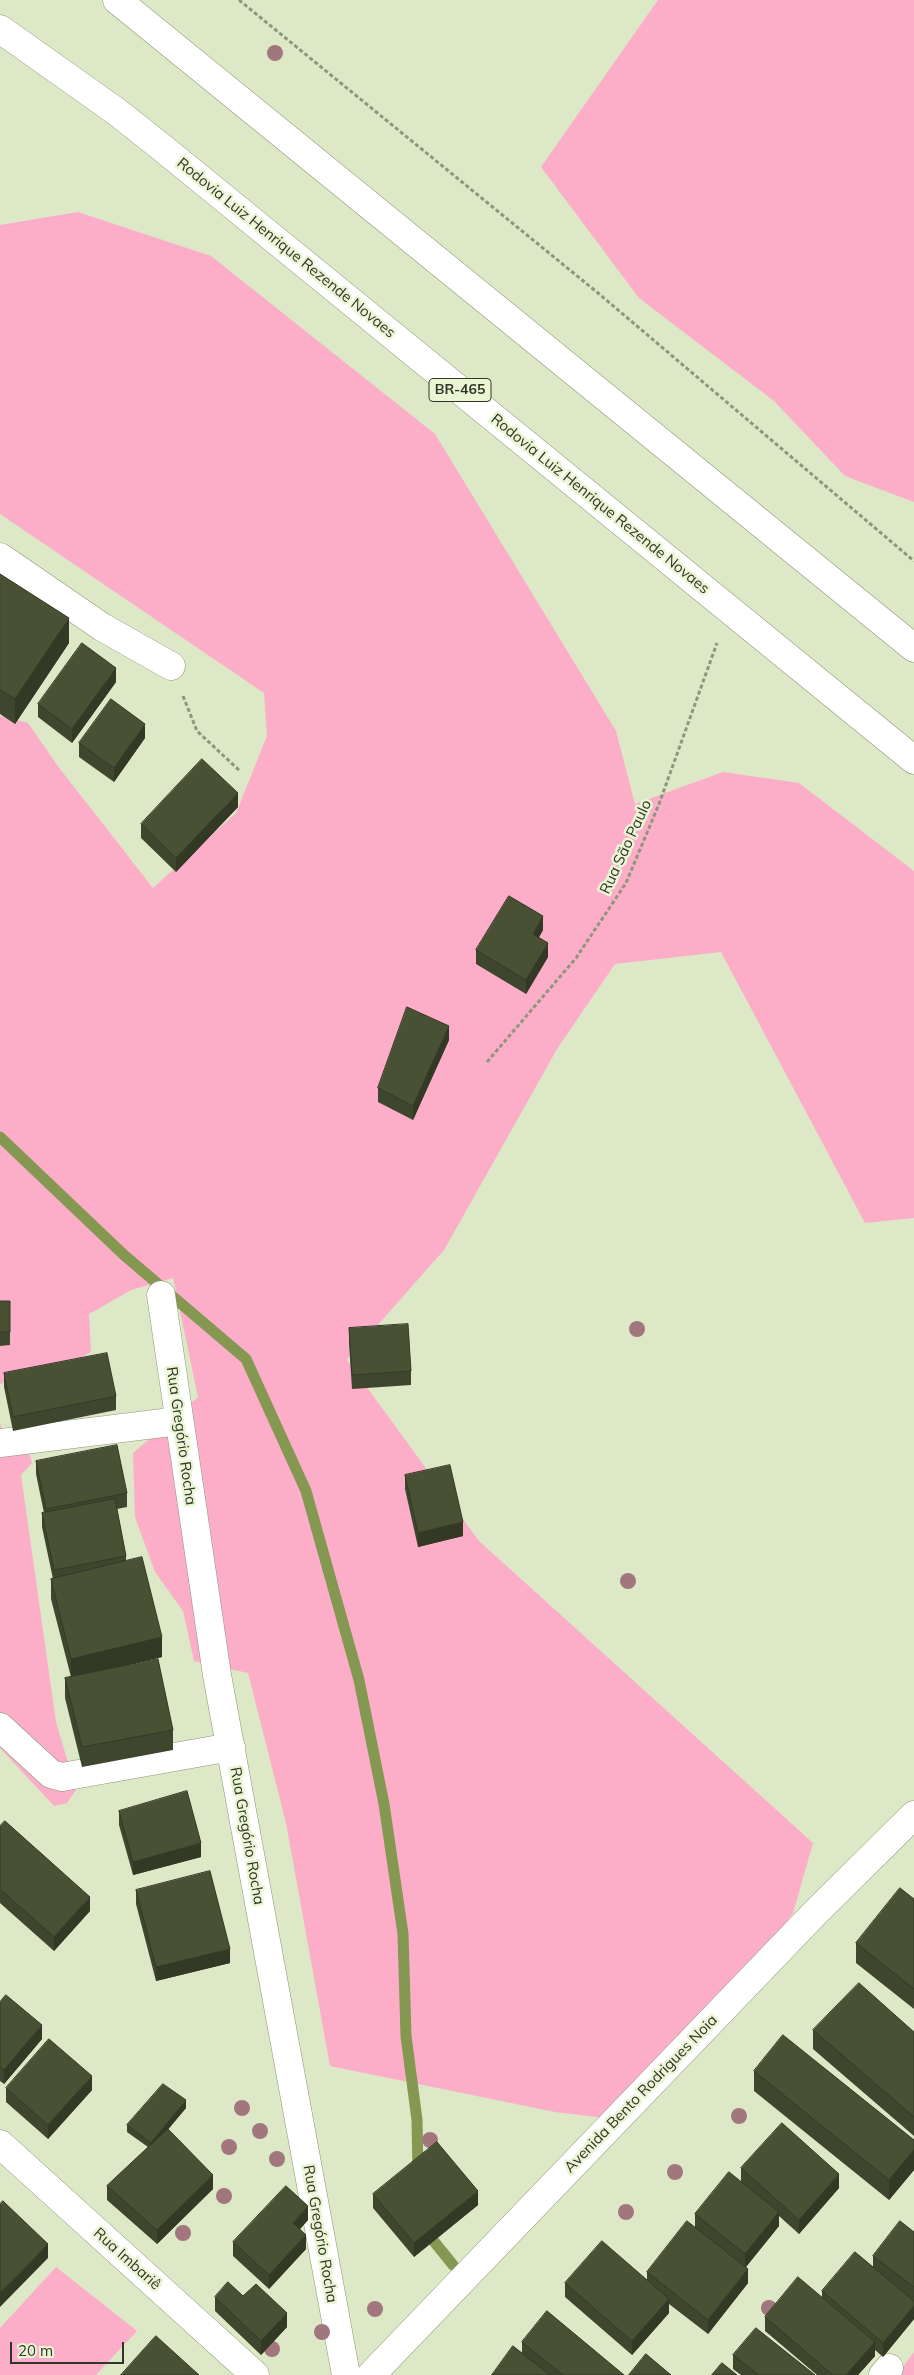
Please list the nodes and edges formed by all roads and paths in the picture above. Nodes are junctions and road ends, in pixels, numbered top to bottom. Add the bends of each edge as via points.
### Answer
1 (117, 0) edge
2 (239, 0) edge
3 (0, 29) edge
4 (0, 556) edge
5 (914, 561) edge
6 (728, 609) junction
7 (914, 648) edge
8 (171, 666) joint
9 (914, 760) edge
10 (240, 771) dead end
11 (487, 1062) dead end
12 (161, 1295) dead end
13 (179, 1421) junction
14 (0, 1443) edge
15 (0, 1727) edge
16 (231, 1747) junction
17 (914, 1817) edge
18 (0, 2144) edge
19 (255, 2375) edge
20 (346, 2375) edge
21 (371, 2375) edge

1 - 7 main road
2 - 5 path via 598,293
3 - 6 main road, Rodovia Luiz Henrique Rezende Novaes / BR-465 via 168,152
4 - 8 main road via 102,627
6 - 9 main road, Rodovia Luiz Henrique Rezende Novaes / BR-465
6 - 11 path, Rua São Paulo via 660,804 626,883 576,958
8 - 10 path via 197,731
12 - 13 main road, Rua Gregório Rocha
13 - 14 main road
13 - 16 main road, Rua Gregório Rocha
15 - 16 main road via 51,1774 62,1777
16 - 20 main road, Rua Gregório Rocha
17 - 21 main road, Avenida Bento Rodrigues Noia via 816,1913
18 - 19 main road, Rua Imbariê

